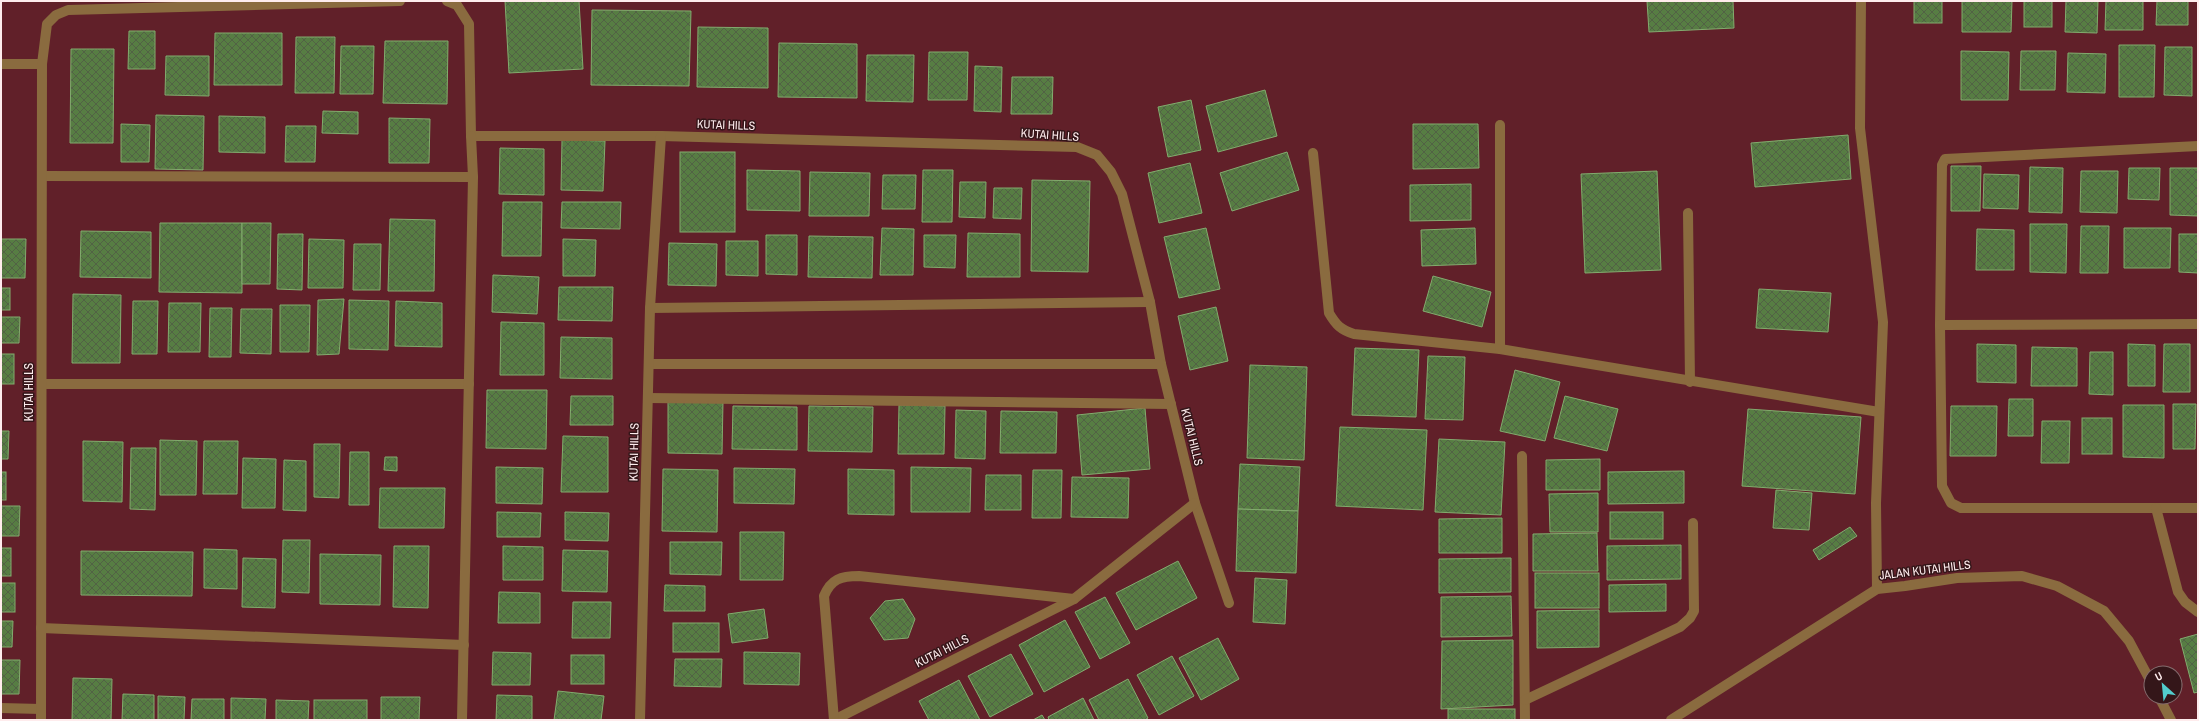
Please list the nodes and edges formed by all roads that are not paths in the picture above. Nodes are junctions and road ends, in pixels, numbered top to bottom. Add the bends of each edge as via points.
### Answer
1 (400, 1) edge
2 (447, 1) edge
3 (1860, 1) edge
4 (1, 64) edge
5 (42, 64) junction
6 (1500, 125) dead end
7 (471, 136) junction
8 (661, 136) junction
9 (2198, 146) edge
10 (1313, 153) dead end
11 (42, 176) junction
12 (473, 178) junction
13 (1688, 213) dead end
14 (1150, 302) junction
15 (650, 308) junction
16 (2198, 324) edge
17 (1940, 325) junction
18 (1500, 349) junction
19 (649, 364) junction
20 (1161, 364) junction
21 (1690, 382) junction
22 (42, 384) junction
23 (469, 384) junction
24 (648, 398) junction
25 (1171, 404) junction
26 (1879, 412) junction
27 (1522, 456) dead end
28 (1195, 503) junction
29 (2156, 508) junction
30 (2198, 508) edge
31 (1693, 523) dead end
32 (1877, 589) junction
33 (1074, 599) junction
34 (1229, 603) dead end
35 (2198, 612) edge
36 (41, 628) junction
37 (464, 645) junction
38 (2143, 667) edge
39 (1525, 700) junction
40 (2163, 705) edge
41 (1, 708) edge
42 (41, 708) junction
43 (41, 720) edge
44 (462, 720) edge
45 (640, 720) edge
46 (834, 720) edge
47 (1525, 720) edge
48 (1671, 720) edge
49 (2171, 720) edge

1 - 5 street, KUTAI HILLS via 68,10 56,15 47,24
2 - 7 street via 457,5 468,24
3 - 26 street via 1860,128 1883,322
4 - 5 street
5 - 11 street, KUTAI HILLS
6 - 18 street
7 - 8 street, KUTAI HILLS
7 - 12 street
8 - 14 street, KUTAI HILLS via 1077,147 1097,156 1111,172 1122,194
8 - 15 street, KUTAI HILLS
9 - 17 street via 1945,159 1942,165
10 - 18 street via 1329,313 1335,323 1342,330 1354,334
11 - 12 street
11 - 22 street, KUTAI HILLS
12 - 23 street
13 - 21 street
14 - 15 street
14 - 20 street, KUTAI HILLS
15 - 19 street, KUTAI HILLS
16 - 17 street
17 - 29 street via 1942,486 1951,503 1961,508
18 - 21 street
19 - 20 street
19 - 24 street, KUTAI HILLS
20 - 25 street, KUTAI HILLS
21 - 26 street
22 - 23 street
22 - 36 street, KUTAI HILLS
23 - 37 street
24 - 25 street
24 - 45 street, KUTAI HILLS
25 - 28 street, KUTAI HILLS
26 - 32 street
27 - 39 street
28 - 33 street, KUTAI HILLS
28 - 34 street, KUTAI HILLS
29 - 30 street
29 - 35 street via 2178,592 2185,602
31 - 39 street via 1694,611 1690,618 1680,627
32 - 38 street, JALAN KUTAI HILLS via 1957,578 2022,576 2057,586 2104,611 2129,641
32 - 48 street, JALAN KUTAI HILLS
33 - 46 street, KUTAI HILLS
33 - 46 street via 859,576 836,579 828,586 824,596
36 - 37 street
36 - 42 street, KUTAI HILLS
37 - 44 street
39 - 47 street
40 - 49 street
41 - 42 street
42 - 43 street, KUTAI HILLS

